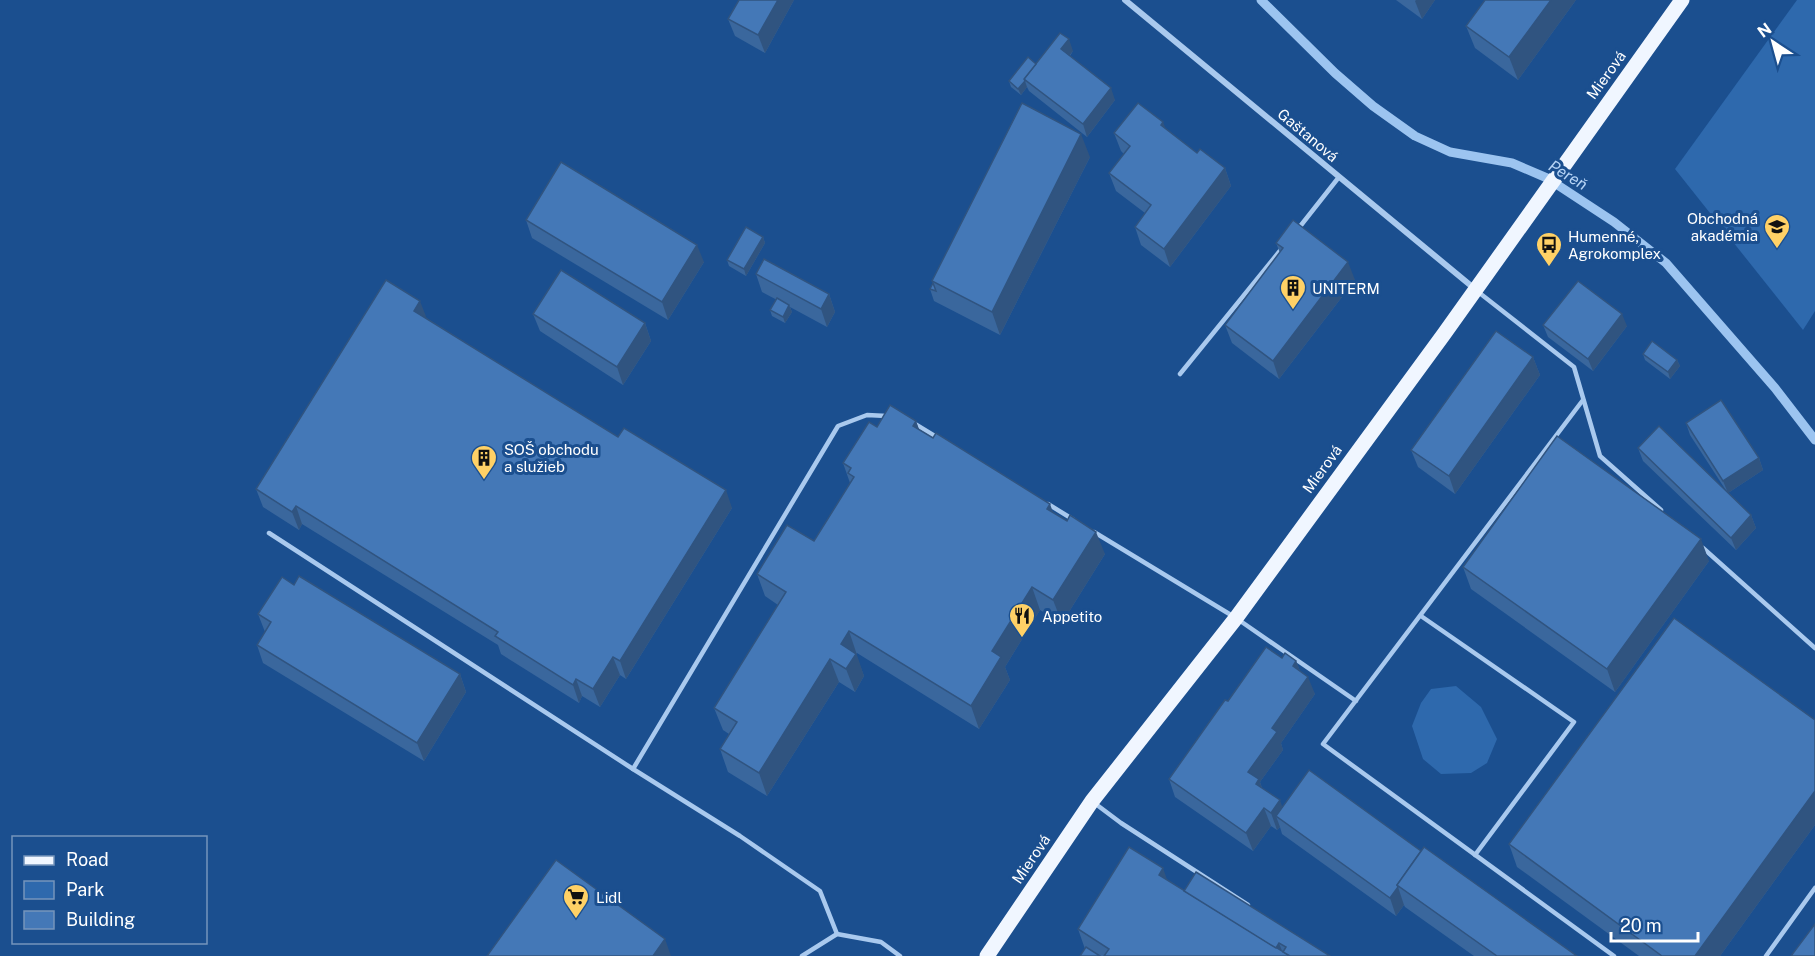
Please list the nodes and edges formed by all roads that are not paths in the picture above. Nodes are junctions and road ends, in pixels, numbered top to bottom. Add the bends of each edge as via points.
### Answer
1 (1125, 0) edge
2 (1682, 0) edge
3 (1339, 177) junction
4 (1296, 231) edge
5 (1289, 240) edge
6 (1475, 290) junction
7 (1180, 374) dead end
8 (1583, 400) junction
9 (896, 417) edge
10 (905, 418) edge
11 (942, 440) edge
12 (1047, 504) edge
13 (1663, 512) edge
14 (1076, 521) edge
15 (1086, 527) edge
16 (269, 533) dead end
17 (1698, 544) edge
18 (1421, 616) junction
19 (1236, 618) junction
20 (1815, 648) edge
21 (1356, 701) junction
22 (633, 769) junction
23 (1092, 801) junction
24 (1475, 855) junction
25 (1815, 888) edge
26 (1257, 911) edge
27 (837, 934) junction
28 (802, 956) edge
29 (900, 956) edge
30 (987, 956) edge
31 (1614, 956) edge
32 (1766, 956) edge

1 - 3 street, Gaštanová
2 - 6 main road, Mierová
3 - 4 lane
3 - 6 street, Gaštanová
5 - 7 lane
6 - 8 lane via 1574,367
6 - 19 main road, Mierová
8 - 13 lane via 1600,456
8 - 18 lane
9 - 22 lane via 867,415 838,426
10 - 11 lane
12 - 14 lane
15 - 19 lane
16 - 22 lane
17 - 20 lane
18 - 21 lane
18 - 24 lane via 1574,722
19 - 21 lane
19 - 23 main road, Mierová
21 - 24 lane via 1323,744
22 - 27 lane via 820,891
23 - 26 lane
23 - 30 main road, Mierová
24 - 31 lane
25 - 32 lane
27 - 28 lane
27 - 29 lane via 881,942

